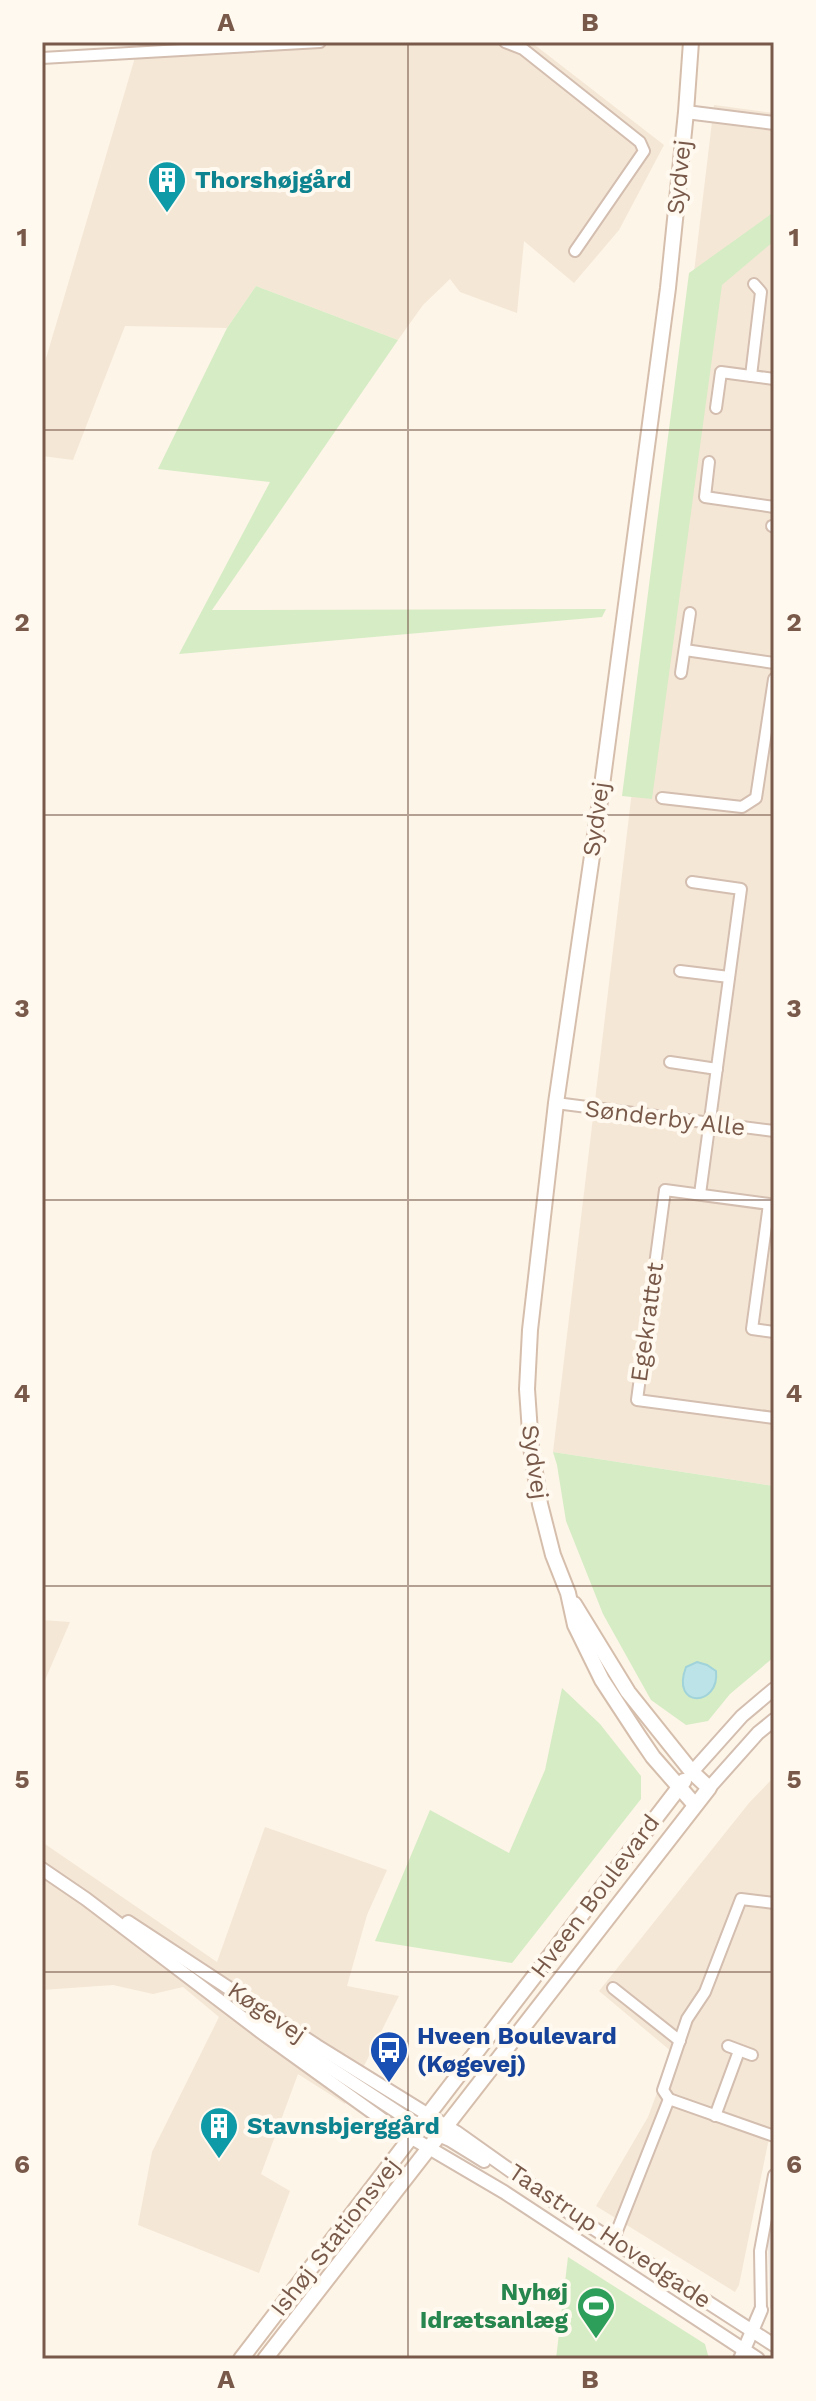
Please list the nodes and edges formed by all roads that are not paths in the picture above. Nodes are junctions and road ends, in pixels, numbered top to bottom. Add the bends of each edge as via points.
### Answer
1 (320, 42) edge
2 (505, 42) edge
3 (691, 42) edge
4 (42, 58) edge
5 (686, 112) junction
6 (774, 123) edge
7 (575, 251) dead end
8 (754, 284) dead end
9 (751, 376) junction
10 (774, 379) edge
11 (716, 408) dead end
12 (709, 462) dead end
13 (771, 506) edge
14 (690, 613) dead end
15 (685, 650) junction
16 (774, 663) edge
17 (681, 673) dead end
18 (774, 679) edge
19 (772, 718) edge
20 (662, 798) dead end
21 (692, 882) dead end
22 (680, 971) dead end
23 (729, 977) junction
24 (670, 1062) dead end
25 (717, 1069) junction
26 (556, 1103) junction
27 (709, 1124) junction
28 (774, 1131) edge
29 (700, 1194) junction
30 (774, 1332) edge
31 (774, 1418) edge
32 (568, 1593) junction
33 (774, 1689) edge
34 (774, 1720) edge
35 (692, 1772) junction
36 (679, 1788) junction
37 (709, 1788) junction
38 (695, 1805) junction
39 (42, 1869) edge
40 (86, 1899) junction
41 (774, 1903) edge
42 (613, 1988) dead end
43 (680, 2041) junction
44 (752, 2055) dead end
45 (669, 2099) junction
46 (715, 2116) junction
47 (421, 2126) junction
48 (443, 2130) junction
49 (774, 2136) edge
50 (430, 2148) junction
51 (774, 2175) edge
52 (613, 2241) junction
53 (761, 2310) junction
54 (751, 2330) junction
55 (770, 2342) edge
56 (742, 2354) edge
57 (241, 2359) edge
58 (265, 2359) edge
59 (760, 2359) edge

1 - 4 street
2 - 7 street via 523,49 640,142 644,151
3 - 5 main road, Sydvej
5 - 6 street
5 - 26 main road, Sydvej via 666,304
8 - 9 street via 761,292
9 - 10 street
9 - 11 street via 721,372
12 - 13 street via 705,497
14 - 15 street
15 - 16 street
15 - 17 street
18 - 19 street
19 - 20 street via 756,798 742,807
21 - 23 street via 741,889
22 - 23 street
23 - 25 street
24 - 25 street
25 - 27 street
26 - 27 street, Sønderby Alle
26 - 32 main road, Sydvej via 527,1389 540,1504
27 - 28 street, Sønderby Alle
27 - 29 street
29 - 30 street, Egekrattet via 769,1204 752,1329
29 - 31 street, Egekrattet via 665,1190 637,1400
32 - 35 main road, Sydvej via 628,1692
32 - 36 main road, Sydvej via 575,1625 602,1680
33 - 35 street, Hveen Boulevard
34 - 37 street, Hveen Boulevard
35 - 36 main road, Hveen Boulevard
35 - 37 main road, Sydvej
36 - 38 main road, Sydvej
36 - 47 main road, Hveen Boulevard
37 - 38 main road, Hveen Boulevard
38 - 48 main road, Hveen Boulevard
39 - 40 street, Køgevej
40 - 47 street, Køgevej via 317,2046
40 - 47 street, Køgevej via 229,2007
41 - 43 street via 741,1899
42 - 43 street
43 - 45 street via 663,2090
44 - 46 street via 734,2048
45 - 46 street
45 - 52 street
46 - 49 street
47 - 48 street, Køgevej
47 - 48 street via 420,2133
47 - 50 street, Køgevej
47 - 57 main road, Ishøj Stationsvej
48 - 50 main road, Ishøj Stationsvej
48 - 52 street, Taastrup Hovedgade
50 - 56 street, Taastrup Hovedgade via 504,2192
50 - 58 main road, Ishøj Stationsvej
51 - 53 street via 760,2251
52 - 54 street, Taastrup Hovedgade
53 - 54 street
53 - 55 street
54 - 55 street, Taastrup Hovedgade
54 - 56 street
55 - 59 street
56 - 59 street, Taastrup Hovedgade

